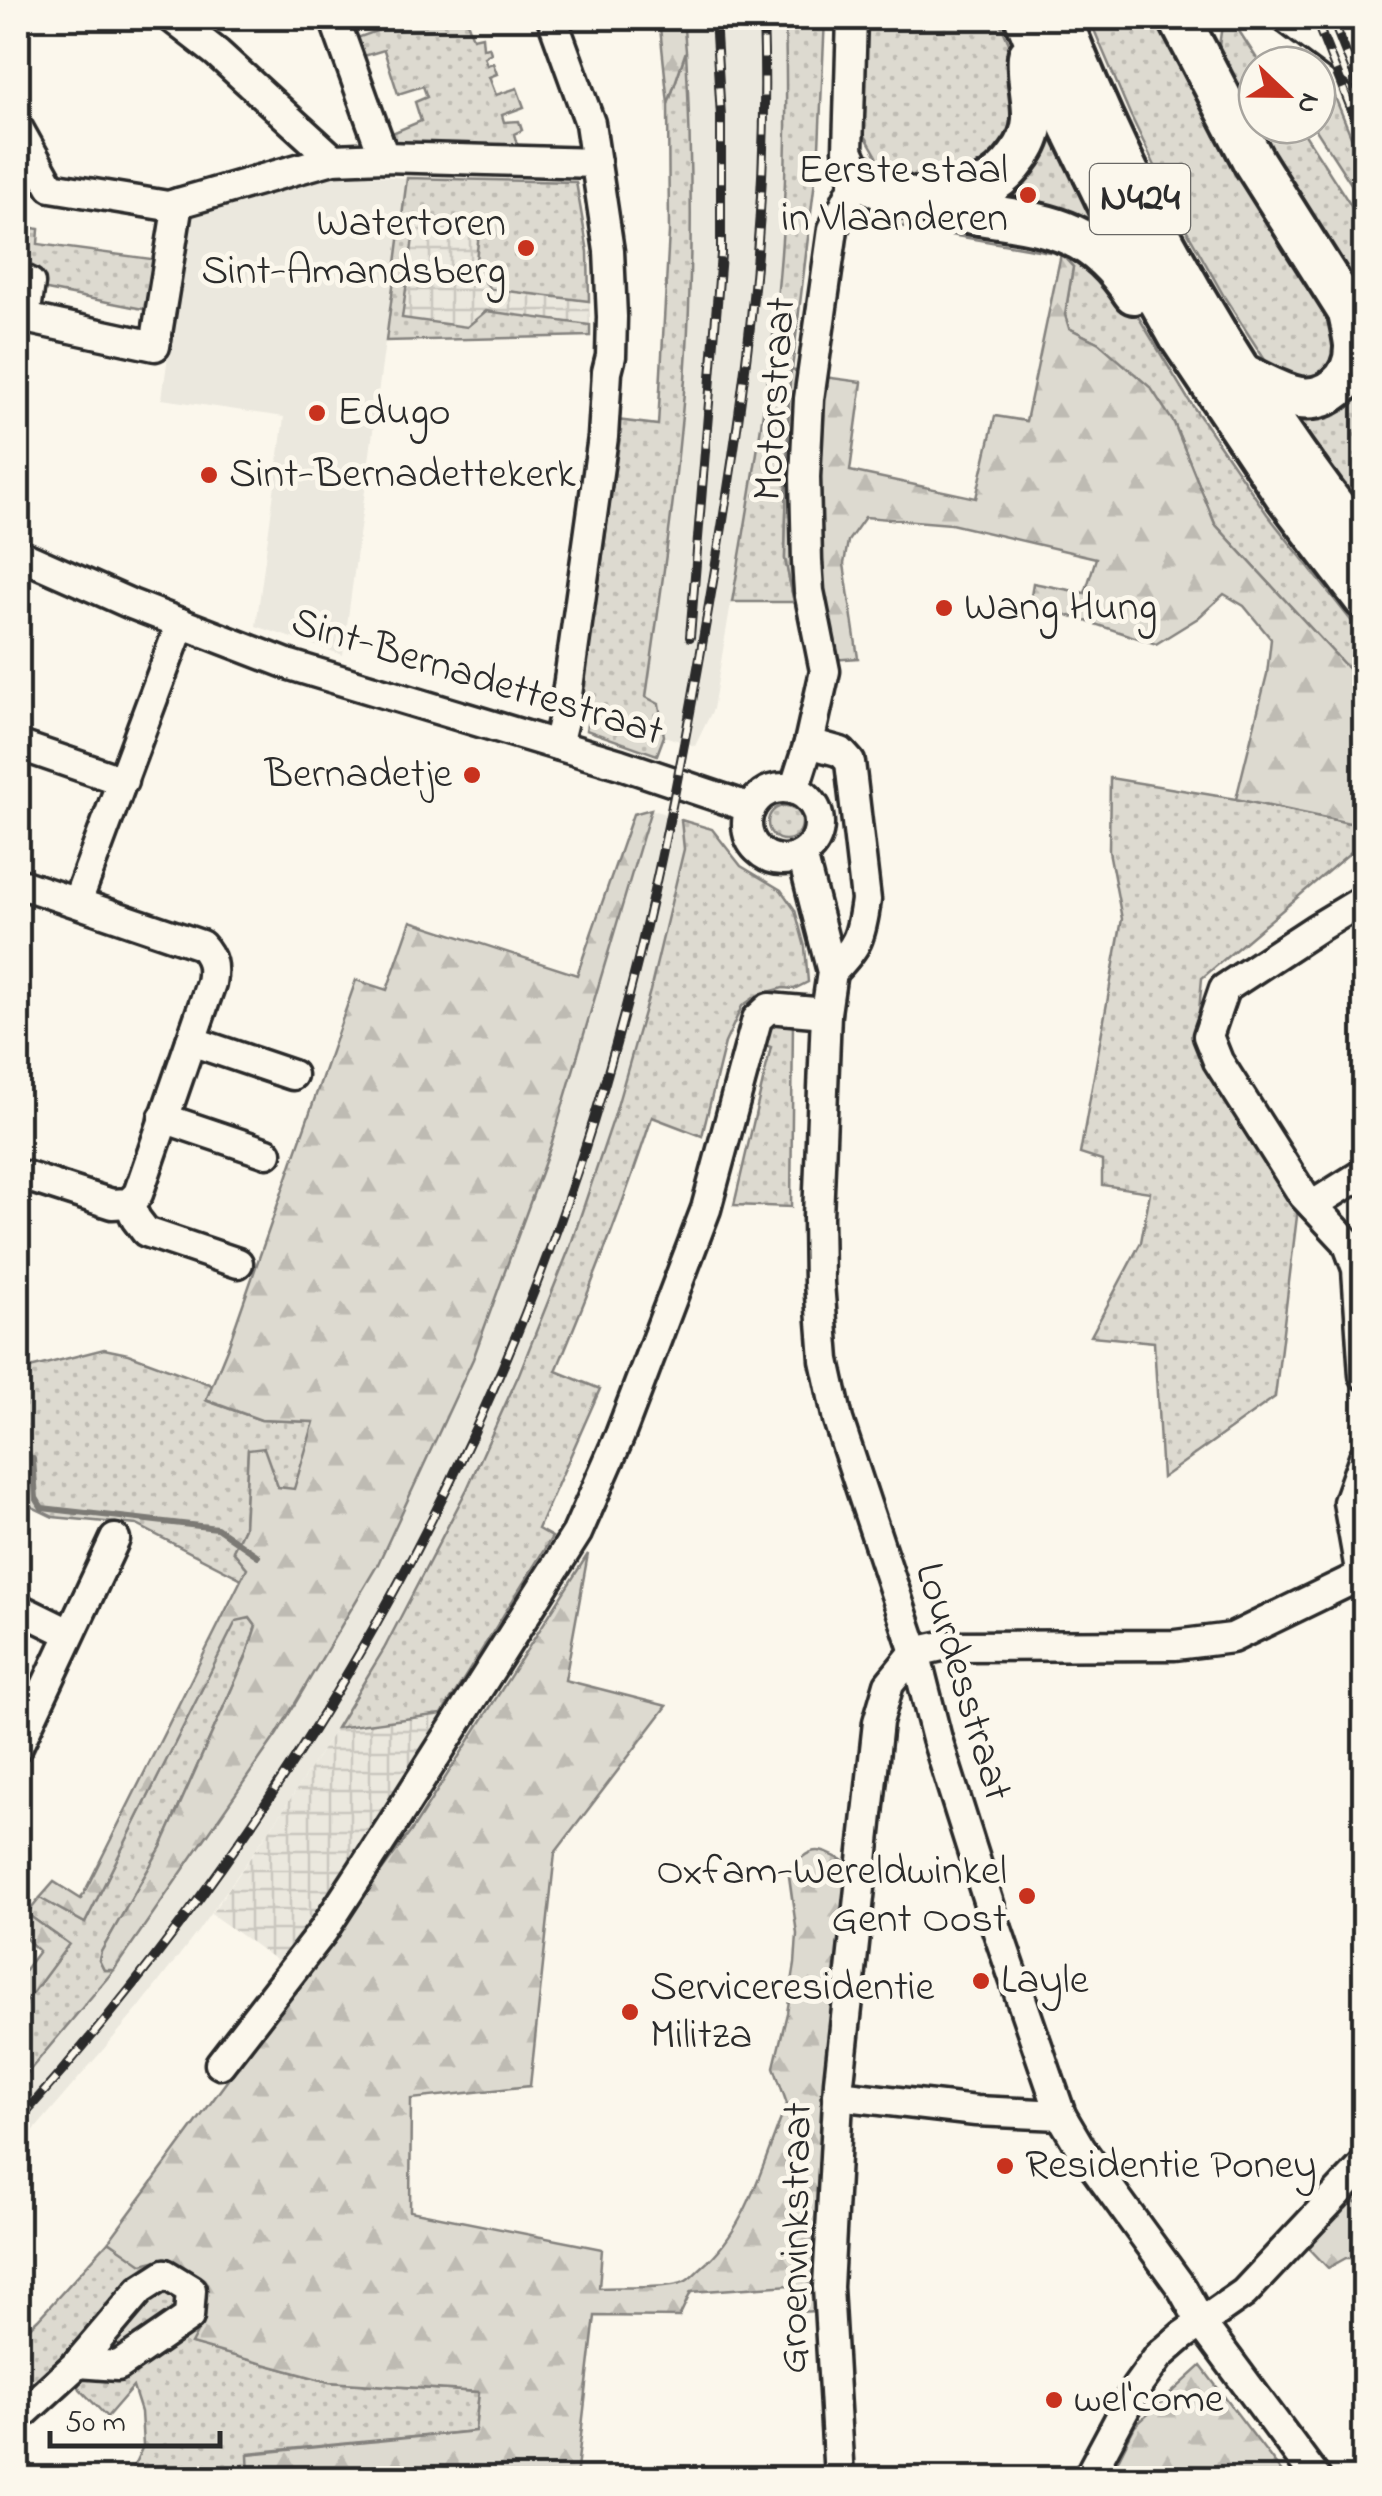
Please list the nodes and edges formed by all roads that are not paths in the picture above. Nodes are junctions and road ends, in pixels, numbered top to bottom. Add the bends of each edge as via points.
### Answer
1 (172, 18) edge
2 (334, 18) edge
3 (552, 18) edge
4 (852, 18) edge
5 (1179, 18) edge
6 (1286, 18) edge
7 (1325, 18) edge
8 (1039, 22) edge
9 (1364, 52) edge
10 (1364, 76) edge
11 (18, 128) edge
12 (384, 157) junction
13 (333, 159) junction
14 (596, 164) junction
15 (860, 175) junction
16 (920, 201) junction
17 (178, 203) junction
18 (18, 277) edge
19 (1357, 325) edge
20 (1180, 337) junction
21 (1238, 372) junction
22 (1364, 546) edge
23 (18, 554) edge
24 (1364, 598) edge
25 (181, 624) junction
26 (809, 742) junction
27 (557, 745) junction
28 (18, 746) edge
29 (123, 781) junction
30 (794, 790) junction
31 (752, 808) junction
32 (802, 855) junction
33 (18, 882) edge
34 (77, 902) junction
35 (1360, 902) dead end
36 (832, 972) junction
37 (826, 1013) junction
38 (191, 1041) junction
39 (292, 1075) dead end
40 (163, 1118) junction
41 (267, 1153) dead end
42 (1364, 1173) edge
43 (18, 1178) edge
44 (129, 1203) junction
45 (1313, 1205) junction
46 (238, 1263) dead end
47 (1364, 1375) edge
48 (1364, 1457) edge
49 (115, 1540) dead end
50 (1363, 1575) edge
51 (18, 1608) edge
52 (69, 1634) junction
53 (915, 1652) junction
54 (18, 1746) edge
55 (220, 2064) dead end
56 (838, 2094) junction
57 (1062, 2115) junction
58 (1364, 2165) edge
59 (1202, 2324) junction
60 (78, 2363) dead end
61 (18, 2418) edge
62 (839, 2478) edge
63 (1088, 2478) edge
64 (1316, 2478) edge

1 - 13 street
2 - 12 street
3 - 14 street via 584,105
4 - 15 street via 848,150
5 - 19 highway via 1254,162
6 - 10 street
7 - 9 street
8 - 16 highway via 1028,68 1033,128 1023,150 1007,174 985,188
8 - 20 highway, N424 via 1071,126
8 - 21 highway, N424
11 - 17 street via 52,187
12 - 13 street
12 - 14 street
13 - 17 street
14 - 27 street via 609,250 611,356
15 - 16 highway via 882,190
15 - 26 street, Motorstraat via 833,229 809,399 808,590 825,671
16 - 20 highway via 1067,232 1119,269 1142,304
17 - 18 street via 155,346 25,318 30,283
19 - 21 highway via 1352,366 1322,398 1290,396
20 - 24 highway, N424
21 - 22 highway, N424
23 - 25 street, Sint-Bernadettestraat
25 - 27 street, Sint-Bernadettestraat
25 - 29 street
26 - 30 street, Motorstraat
26 - 36 street, Lourdesstraat via 841,752 850,762 866,900 854,950
27 - 31 street, Sint-Bernadettestraat
28 - 29 street
29 - 34 street
30 - 31 street via 769,791
30 - 32 street via 811,801 819,825
31 - 32 street via 747,824 756,848 778,860
32 - 36 street, Lourdesstraat
33 - 34 street
34 - 38 street via 202,944 214,967
35 - 45 street via 1224,989 1208,1036 1218,1062
36 - 37 street, Lourdesstraat
37 - 53 street, Lourdesstraat via 818,1217 825,1360 848,1453
37 - 55 street via 770,1008 757,1020 706,1209 577,1532 323,1930
38 - 39 street
38 - 40 street
40 - 41 street
40 - 44 street via 138,1194
42 - 45 street
43 - 44 street
44 - 46 street via 146,1232
45 - 47 street via 1347,1242 1357,1268
48 - 50 street via 1348,1502
49 - 52 street
50 - 53 street via 1213,1642 942,1646
51 - 52 street
52 - 54 street
53 - 56 street, Groenvinkstraat via 889,1684 878,1722
53 - 57 street, Lourdesstraat via 997,1929
56 - 57 street
56 - 62 street, Groenvinkstraat via 828,2287
57 - 59 street, Lourdesstraat
58 - 59 street via 1244,2293
59 - 63 street via 1159,2356
59 - 64 street, Lourdesstraat
60 - 61 street

